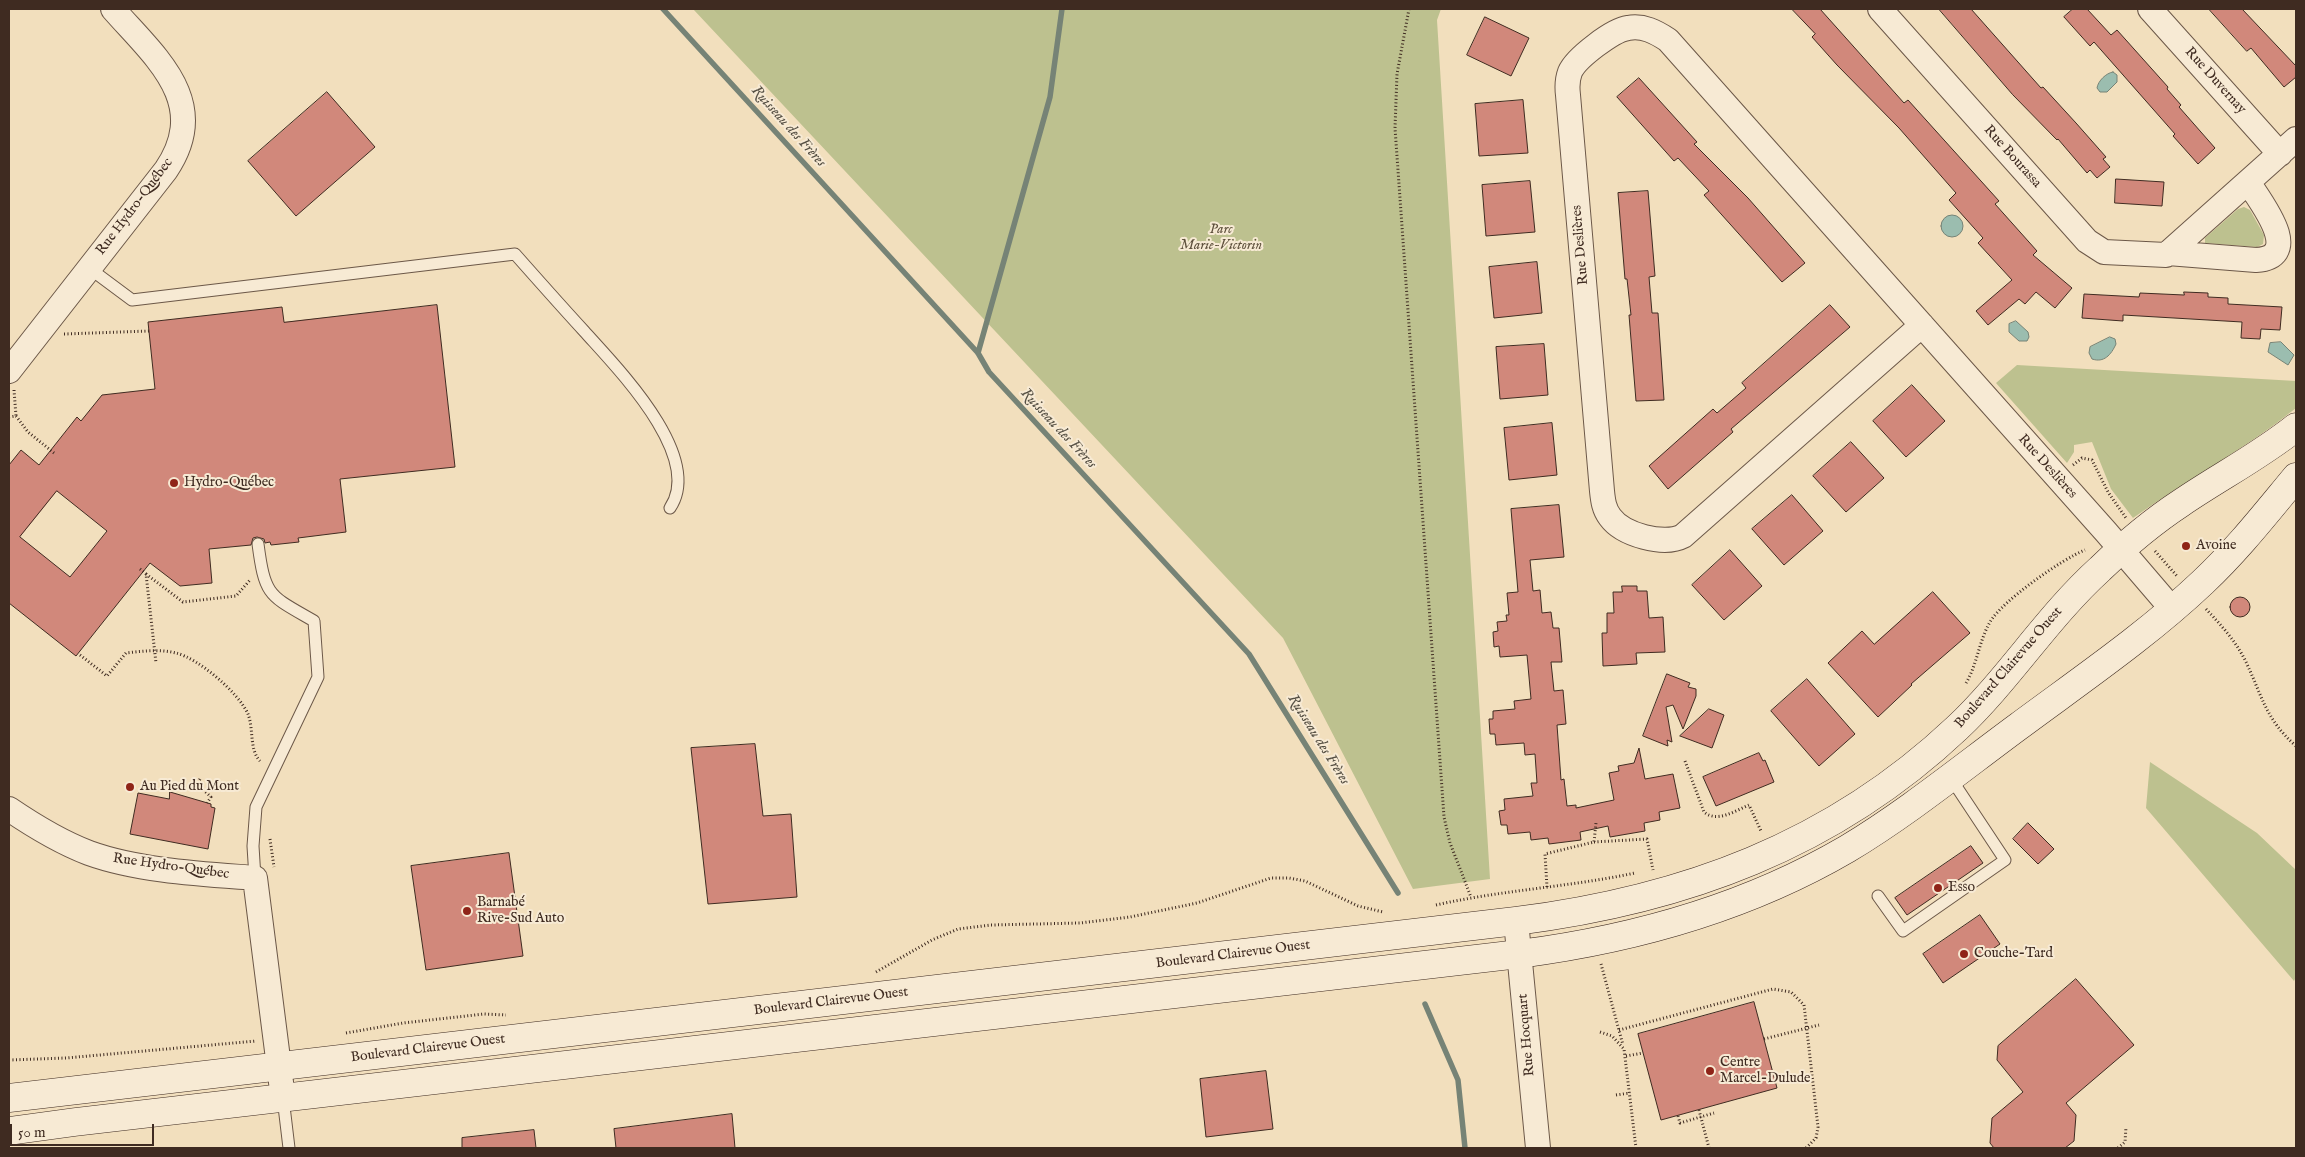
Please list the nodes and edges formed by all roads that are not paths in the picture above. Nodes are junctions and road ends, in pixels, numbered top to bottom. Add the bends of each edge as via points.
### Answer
1 (112, 9) edge
2 (1880, 9) edge
3 (2150, 9) edge
4 (2288, 147) edge
5 (2248, 182) junction
6 (2168, 253) junction
7 (89, 268) junction
8 (1922, 325) junction
9 (9, 371) edge
10 (2296, 427) edge
11 (2296, 477) edge
12 (670, 508) dead end
13 (258, 544) dead end
14 (2121, 550) junction
15 (2172, 609) junction
16 (1950, 777) junction
17 (9, 809) edge
18 (1839, 818) junction
19 (1847, 848) junction
20 (255, 878) junction
21 (1878, 896) dead end
22 (1516, 921) junction
23 (1519, 954) junction
24 (1178, 961) junction
25 (1182, 993) junction
26 (595, 1029) junction
27 (278, 1054) junction
28 (598, 1061) junction
29 (9, 1098) edge
30 (283, 1098) junction
31 (9, 1132) edge
32 (289, 1148) edge
33 (1538, 1148) edge

1 - 7 street, Rue Hydro-Québec via 163,65 173,81 182,108 183,126 171,162
2 - 6 street, Rue Bourassa via 2094,247 2110,253 2163,256
3 - 4 street, Rue Duvernay
4 - 5 street
5 - 6 street
5 - 6 street, Rue Bourassa via 2279,232 2274,254 2256,260
7 - 9 street, Rue Hydro-Québec
7 - 12 lane via 132,300 515,254 641,396 661,428 674,462 677,481 677,498
8 - 8 street, Rue Deslières via 1683,536 1672,541 1655,541 1612,520 1606,511 1602,491 1567,89 1573,68 1622,29 1641,28 1668,40
8 - 14 street, Rue Deslières
10 - 14 street, Boulevard Clairevue Ouest via 2267,449 2180,503
11 - 15 street via 2234,551
13 - 20 lane via 268,590 278,601 314,621 318,677 256,807
14 - 15 street, Rue Deslières
14 - 18 street, Boulevard Clairevue Ouest via 2060,610 1957,728 1903,774
15 - 16 street
16 - 19 street
16 - 21 lane via 2005,860 1903,931
17 - 20 street, Rue Hydro-Québec via 54,837 91,853 151,866
18 - 19 street
18 - 22 street, Boulevard Clairevue Ouest via 1781,849 1696,883 1606,907
19 - 23 street via 1766,890 1681,922 1600,942
20 - 27 street
22 - 23 street, Rue Hocquart
22 - 24 street, Boulevard Clairevue Ouest
23 - 25 street
23 - 33 street, Rue Hocquart
24 - 25 street
24 - 26 street, Boulevard Clairevue Ouest
25 - 28 street
26 - 27 street, Boulevard Clairevue Ouest
26 - 28 street
27 - 29 street, Boulevard Clairevue Ouest
27 - 30 street
28 - 30 street
30 - 31 street
30 - 32 lane

